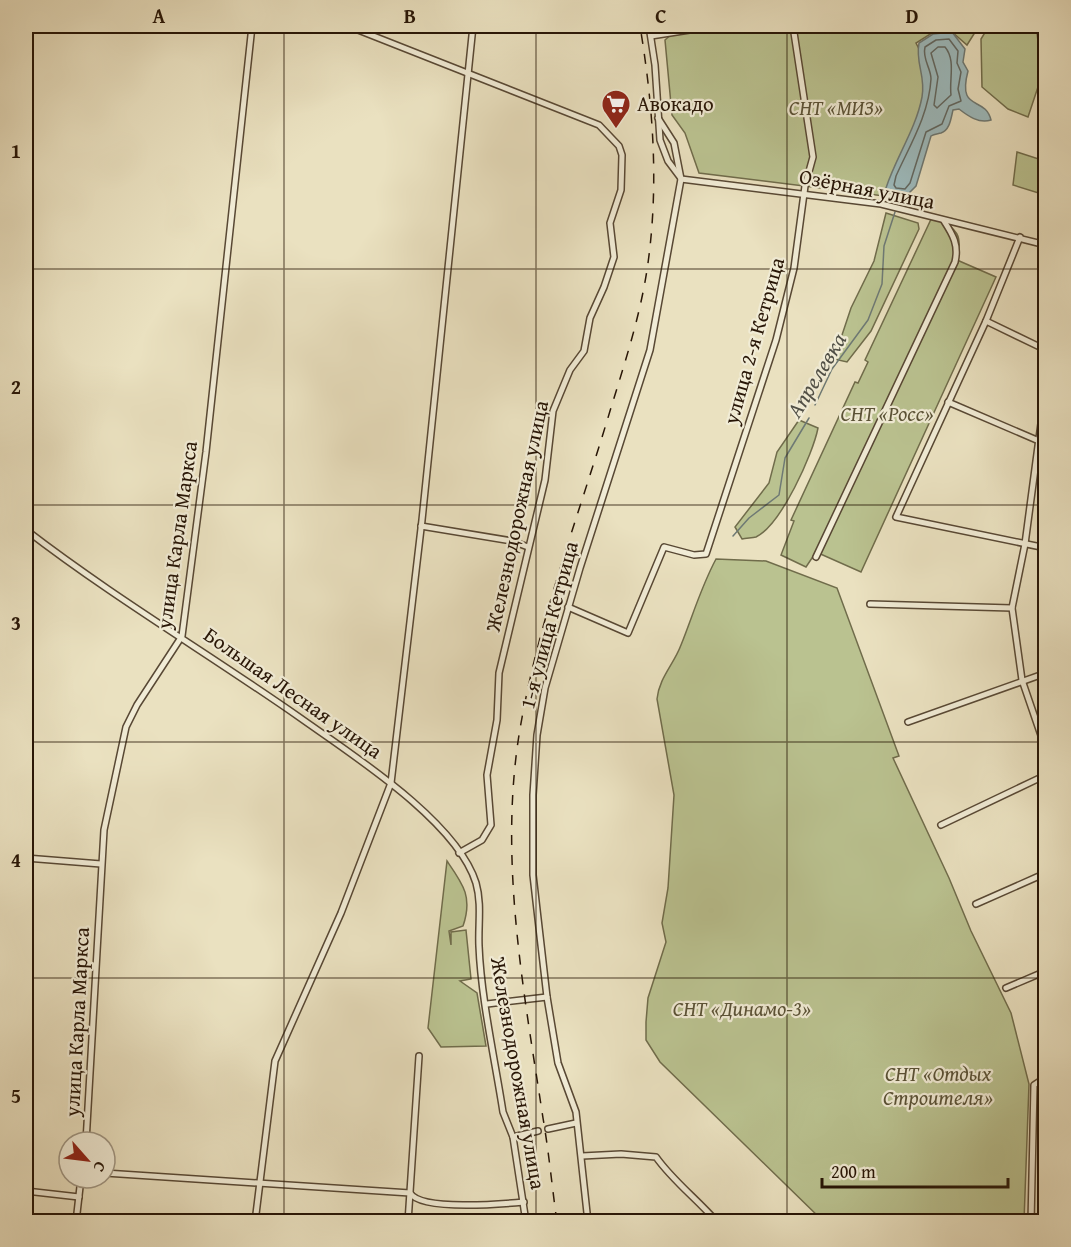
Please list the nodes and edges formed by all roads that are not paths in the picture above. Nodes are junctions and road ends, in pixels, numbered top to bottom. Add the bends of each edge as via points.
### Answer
1 (252, 26) edge
2 (348, 26) edge
3 (472, 26) edge
4 (649, 26) edge
5 (715, 26) edge
6 (793, 26) edge
7 (651, 36) junction
8 (468, 71) junction
9 (658, 118) junction
10 (681, 179) junction
11 (805, 192) junction
12 (944, 220) junction
13 (1020, 237) junction
14 (1046, 245) edge
15 (987, 321) junction
16 (1046, 350) edge
17 (1046, 386) edge
18 (948, 402) junction
19 (1037, 441) junction
20 (1046, 444) edge
21 (421, 526) junction
22 (26, 530) edge
23 (1024, 544) junction
24 (528, 547) junction
25 (1046, 548) edge
26 (816, 557) dead end
27 (870, 604) dead end
28 (568, 607) junction
29 (1012, 608) junction
30 (182, 636) junction
31 (1046, 673) edge
32 (1022, 680) junction
33 (908, 722) dead end
34 (1046, 750) edge
35 (1046, 776) edge
36 (391, 783) junction
37 (941, 825) dead end
38 (459, 853) junction
39 (26, 858) edge
40 (465, 862) joint
41 (101, 864) junction
42 (1046, 873) edge
43 (976, 904) dead end
44 (1046, 971) edge
45 (1006, 988) dead end
46 (547, 997) junction
47 (487, 1004) junction
48 (419, 1056) dead end
49 (1046, 1077) edge
50 (576, 1123) junction
51 (548, 1129) dead end
52 (87, 1130) edge
53 (538, 1131) dead end
54 (513, 1137) junction
55 (582, 1156) junction
56 (117, 1174) edge
57 (259, 1182) junction
58 (80, 1190) edge
59 (26, 1191) edge
60 (410, 1193) junction
61 (79, 1197) junction
62 (524, 1202) junction
63 (76, 1221) edge
64 (255, 1221) edge
65 (408, 1221) edge
66 (526, 1221) edge
67 (588, 1221) edge
68 (717, 1221) edge
69 (1031, 1221) edge

1 - 30 street, улица Карла Маркса
2 - 8 street
3 - 8 street
4 - 7 street
5 - 7 street
6 - 11 street, улица 2-я Кетрица via 813,157
7 - 9 street
8 - 21 street
8 - 24 street, Железнодорожная улица via 599,125 619,146 623,175 610,224 614,257 590,318 584,351 570,370 554,411 545,480
9 - 10 street via 674,143
9 - 10 street via 663,151
10 - 11 street, Озёрная улица
10 - 28 street, 1-я улица Кетрица via 650,350
11 - 12 street, Озёрная улица via 903,208
11 - 28 street, улица 2-я Кетрица via 794,268 776,340 706,554 664,548 628,633
12 - 13 street, Озёрная улица
12 - 26 street via 958,249 955,262
13 - 14 street, Озёрная улица
13 - 15 street
15 - 16 street
15 - 18 street
17 - 19 street
18 - 19 street
18 - 23 street via 896,517
19 - 20 street
19 - 23 street
21 - 24 street
21 - 36 street
22 - 30 street, Большая Лесная улица
23 - 25 street
23 - 29 street
24 - 38 street, Железнодорожная улица via 499,673 497,720 487,775 491,825 482,840
27 - 29 street
28 - 46 street, 1-я улица Кетрица via 545,688 532,795 533,875
29 - 32 street
30 - 36 street, Большая Лесная улица
30 - 41 street, улица Карла Маркса via 126,727 110,795
31 - 32 street
32 - 33 street
32 - 34 street
35 - 37 street
36 - 38 street, Большая Лесная улица via 431,819
36 - 57 street via 341,913 279,1048
38 - 40 street, Большая Лесная улица
39 - 41 street
40 - 47 street, Железнодорожная улица via 480,900 479,947
41 - 52 street, улица Карла Маркса
42 - 43 street
44 - 45 street
46 - 47 street
46 - 50 street, 1-я улица Кетрица via 558,1063 576,1112
47 - 54 street, Железнодорожная улица via 503,1112
48 - 60 street
49 - 69 street via 1034,1085
50 - 51 street
50 - 55 street, 1-я улица Кетрица
53 - 54 street
54 - 62 street, Железнодорожная улица
55 - 67 street, 1-я улица Кетрица
55 - 68 street via 656,1157 670,1178 692,1194
56 - 57 street
57 - 60 street
57 - 64 street
58 - 61 street
59 - 61 street
60 - 62 street via 419,1201
60 - 65 street
61 - 63 street
62 - 66 street, Железнодорожная улица

